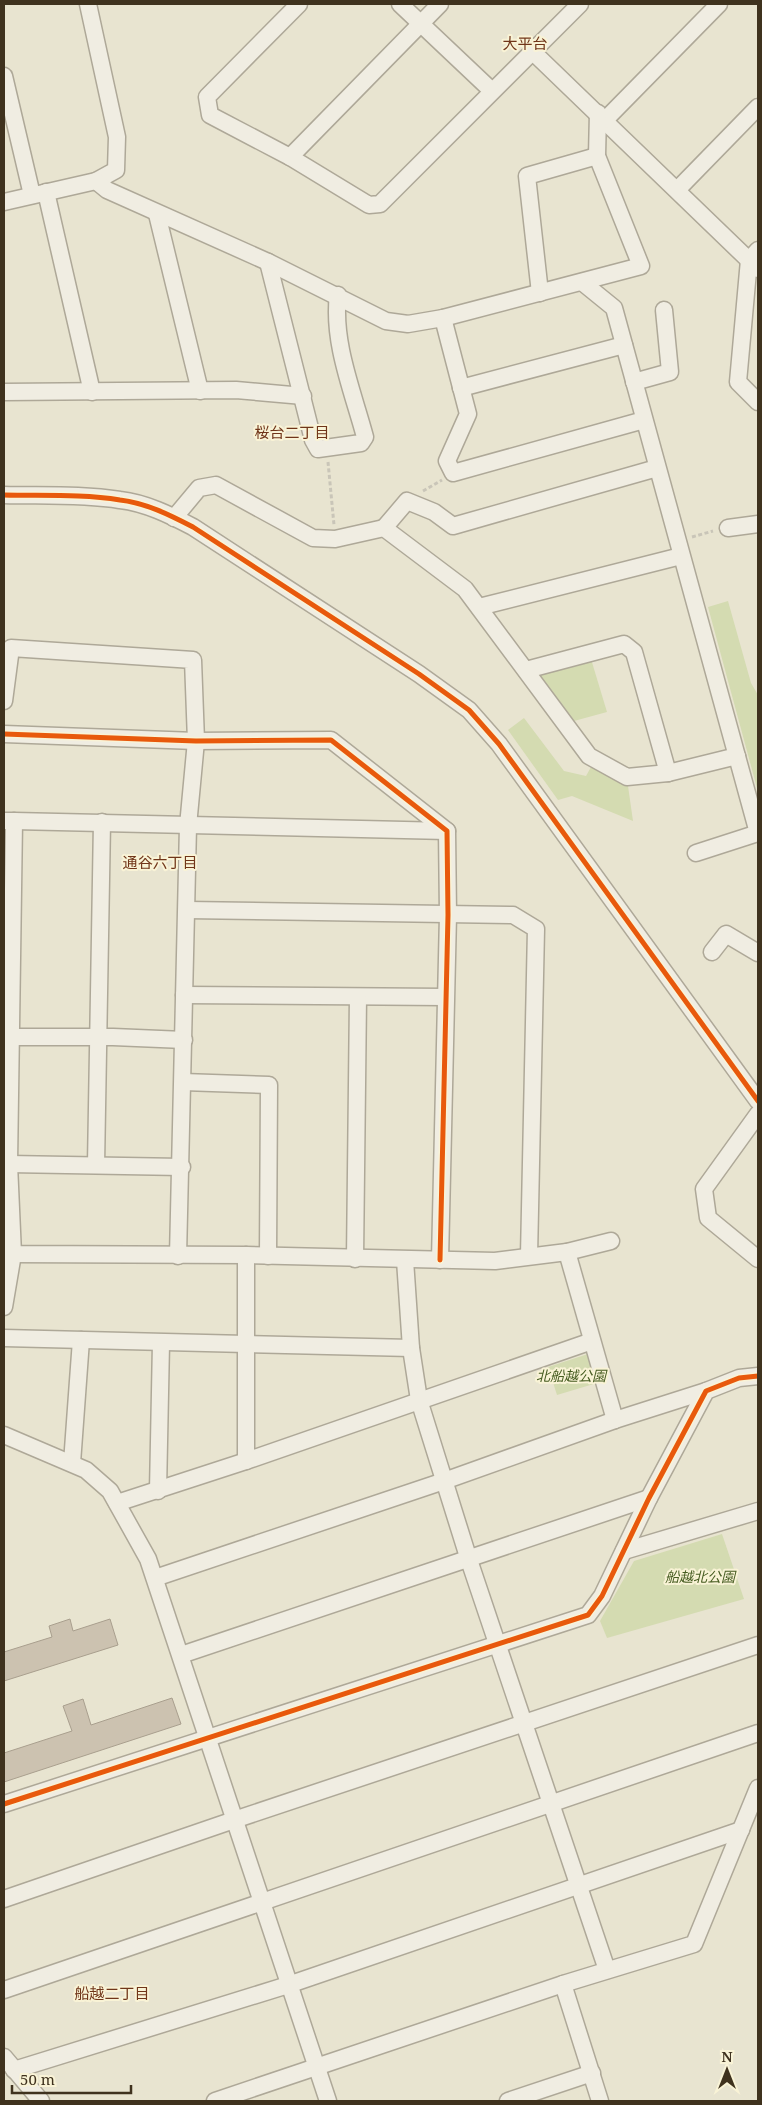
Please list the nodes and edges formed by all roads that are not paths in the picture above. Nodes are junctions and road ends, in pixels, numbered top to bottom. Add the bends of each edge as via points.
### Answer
1 (88, 4) edge
2 (299, 4) edge
3 (400, 4) edge
4 (440, 4) edge
5 (580, 4) edge
6 (719, 4) edge
7 (420, 23) junction
8 (533, 52) junction
9 (4, 76) edge
10 (492, 91) junction
11 (758, 107) edge
12 (602, 117) junction
13 (597, 156) junction
14 (290, 158) junction
15 (96, 181) junction
16 (677, 190) junction
17 (39, 194) junction
18 (4, 202) edge
19 (157, 214) junction
20 (755, 260) edge
21 (268, 262) junction
22 (582, 282) junction
23 (540, 293) junction
24 (338, 295) junction
25 (664, 310) dead end
26 (443, 318) junction
27 (624, 345) junction
28 (634, 382) junction
29 (461, 388) junction
30 (200, 391) junction
31 (4, 392) edge
32 (92, 392) junction
33 (303, 396) junction
34 (758, 402) edge
35 (644, 420) junction
36 (657, 468) junction
37 (4, 495) edge
38 (174, 518) junction
39 (758, 524) edge
40 (384, 528) junction
41 (728, 528) road end
42 (679, 548) junction
43 (478, 607) junction
44 (526, 670) junction
45 (4, 701) edge
46 (4, 734) edge
47 (196, 741) junction
48 (737, 756) junction
49 (668, 773) junction
50 (9, 821) edge
51 (102, 822) junction
52 (188, 826) junction
53 (448, 831) junction
54 (758, 833) edge
55 (696, 853) dead end
56 (9, 907) edge
57 (188, 910) junction
58 (448, 915) junction
59 (712, 952) dead end
60 (758, 953) edge
61 (184, 995) junction
62 (358, 997) junction
63 (445, 997) junction
64 (12, 1036) junction
65 (97, 1037) junction
66 (184, 1040) junction
67 (183, 1082) junction
68 (758, 1101) edge
69 (758, 1114) edge
70 (9, 1164) junction
71 (96, 1165) junction
72 (182, 1167) junction
73 (611, 1241) dead end
74 (8, 1252) edge
75 (567, 1252) junction
76 (246, 1255) junction
77 (178, 1256) junction
78 (268, 1256) junction
79 (529, 1256) junction
80 (355, 1259) junction
81 (758, 1259) edge
82 (405, 1260) junction
83 (440, 1260) junction
84 (4, 1307) edge
85 (4, 1338) edge
86 (82, 1340) junction
87 (161, 1342) junction
88 (592, 1342) junction
89 (245, 1345) junction
90 (411, 1348) junction
91 (758, 1376) edge
92 (706, 1391) junction
93 (419, 1400) junction
94 (615, 1420) junction
95 (4, 1435) edge
96 (246, 1461) junction
97 (72, 1463) junction
98 (444, 1481) junction
99 (158, 1491) junction
100 (649, 1498) junction
101 (117, 1503) junction
102 (758, 1511) edge
103 (624, 1551) junction
104 (469, 1560) junction
105 (155, 1578) junction
106 (499, 1644) junction
107 (758, 1645) edge
108 (181, 1654) junction
109 (524, 1725) junction
110 (758, 1733) edge
111 (210, 1739) junction
112 (758, 1788) edge
113 (550, 1803) junction
114 (4, 1804) edge
115 (234, 1820) junction
116 (741, 1830) junction
117 (578, 1884) junction
118 (4, 1899) edge
119 (262, 1903) junction
120 (607, 1970) junction
121 (563, 1984) junction
122 (288, 1985) junction
123 (4, 1990) edge
124 (9, 2064) edge
125 (316, 2066) junction
126 (592, 2074) junction
127 (41, 2101) edge
128 (214, 2101) edge
129 (328, 2101) edge
130 (508, 2101) edge
131 (600, 2101) edge

1 - 15 street via 117,137 116,170
2 - 14 street via 207,97 210,115
3 - 7 street
4 - 7 street
5 - 8 street
6 - 12 street
7 - 10 street
7 - 14 street
8 - 10 street
8 - 12 street
9 - 17 street
10 - 14 street via 380,204 370,205
11 - 16 street
12 - 13 street
12 - 16 street
13 - 22 street via 641,266
13 - 23 street via 527,176
15 - 17 street
15 - 19 street via 107,190
16 - 20 street
17 - 18 street
17 - 32 street
19 - 21 street
19 - 30 street
20 - 34 street via 738,382
21 - 24 street
21 - 33 street
22 - 23 street
22 - 27 street via 614,308
23 - 26 street
24 - 26 street via 386,321 408,324
24 - 33 street via 336,308 342,352 365,437 361,443 318,449
25 - 28 street via 670,372
26 - 29 street
27 - 28 street
27 - 29 street
28 - 35 street
29 - 35 street via 468,414 447,461 453,474
30 - 32 street
30 - 33 street via 236,390
31 - 32 street
35 - 36 street
36 - 40 street via 453,526 434,512 407,501
36 - 42 street
37 - 38 street via 121,500 153,508
38 - 40 street via 199,488 216,485 313,538 335,539
38 - 68 street via 193,527 402,663 469,710 500,744
39 - 41 street
40 - 43 street via 465,589
42 - 43 street
42 - 48 street
43 - 44 street
44 - 49 street via 589,756 627,777
44 - 49 street via 624,644 634,652
45 - 47 street via 11,648 192,660
46 - 47 street
47 - 52 street
47 - 53 street via 331,740
48 - 49 street
48 - 54 street
50 - 51 street
50 - 56 street
51 - 52 street
51 - 65 street
52 - 53 street
52 - 57 street
53 - 58 street
54 - 55 street
56 - 64 street
57 - 58 street
57 - 61 street
58 - 63 street
58 - 79 street via 513,915 536,929
59 - 60 street via 726,934
61 - 62 street
61 - 66 street
62 - 63 street
62 - 80 street
63 - 83 street
64 - 65 street
64 - 70 street
65 - 66 street
65 - 71 street
66 - 67 street
67 - 72 street
67 - 78 street via 269,1085
69 - 81 street via 704,1189 708,1218
70 - 71 street
70 - 74 street
71 - 72 street
72 - 77 street
73 - 75 street
74 - 77 street
74 - 84 street
75 - 79 street
75 - 88 street
76 - 77 street
76 - 78 street
76 - 89 street
78 - 80 street
79 - 83 street via 495,1261
80 - 82 street
82 - 83 street
82 - 90 street
85 - 86 street
86 - 87 street
86 - 97 street
87 - 89 street
87 - 99 street
88 - 93 street
88 - 94 street
89 - 90 street
89 - 96 street
90 - 93 street
91 - 92 street via 739,1378
92 - 94 street
92 - 100 street
93 - 96 street
93 - 98 street
94 - 98 street
95 - 97 street
96 - 99 street
97 - 101 street via 86,1470 110,1491
98 - 104 street
98 - 105 street
99 - 101 street
100 - 103 street
100 - 104 street
101 - 105 street
102 - 103 street
103 - 106 street via 602,1596 588,1616
104 - 106 street
104 - 108 street
105 - 108 street
106 - 109 street
106 - 111 street
107 - 109 street
108 - 111 street
109 - 113 street
109 - 115 street
110 - 113 street
111 - 114 street
111 - 115 street
112 - 116 street
113 - 117 street
113 - 119 street
115 - 118 street
115 - 119 street
116 - 117 street
116 - 120 street via 694,1944
117 - 120 street
117 - 122 street
119 - 122 street
119 - 123 street
120 - 121 street
121 - 125 street
121 - 126 street
122 - 124 street
122 - 125 street
124 - 127 street
125 - 128 street
125 - 129 street
126 - 130 street
126 - 131 street

